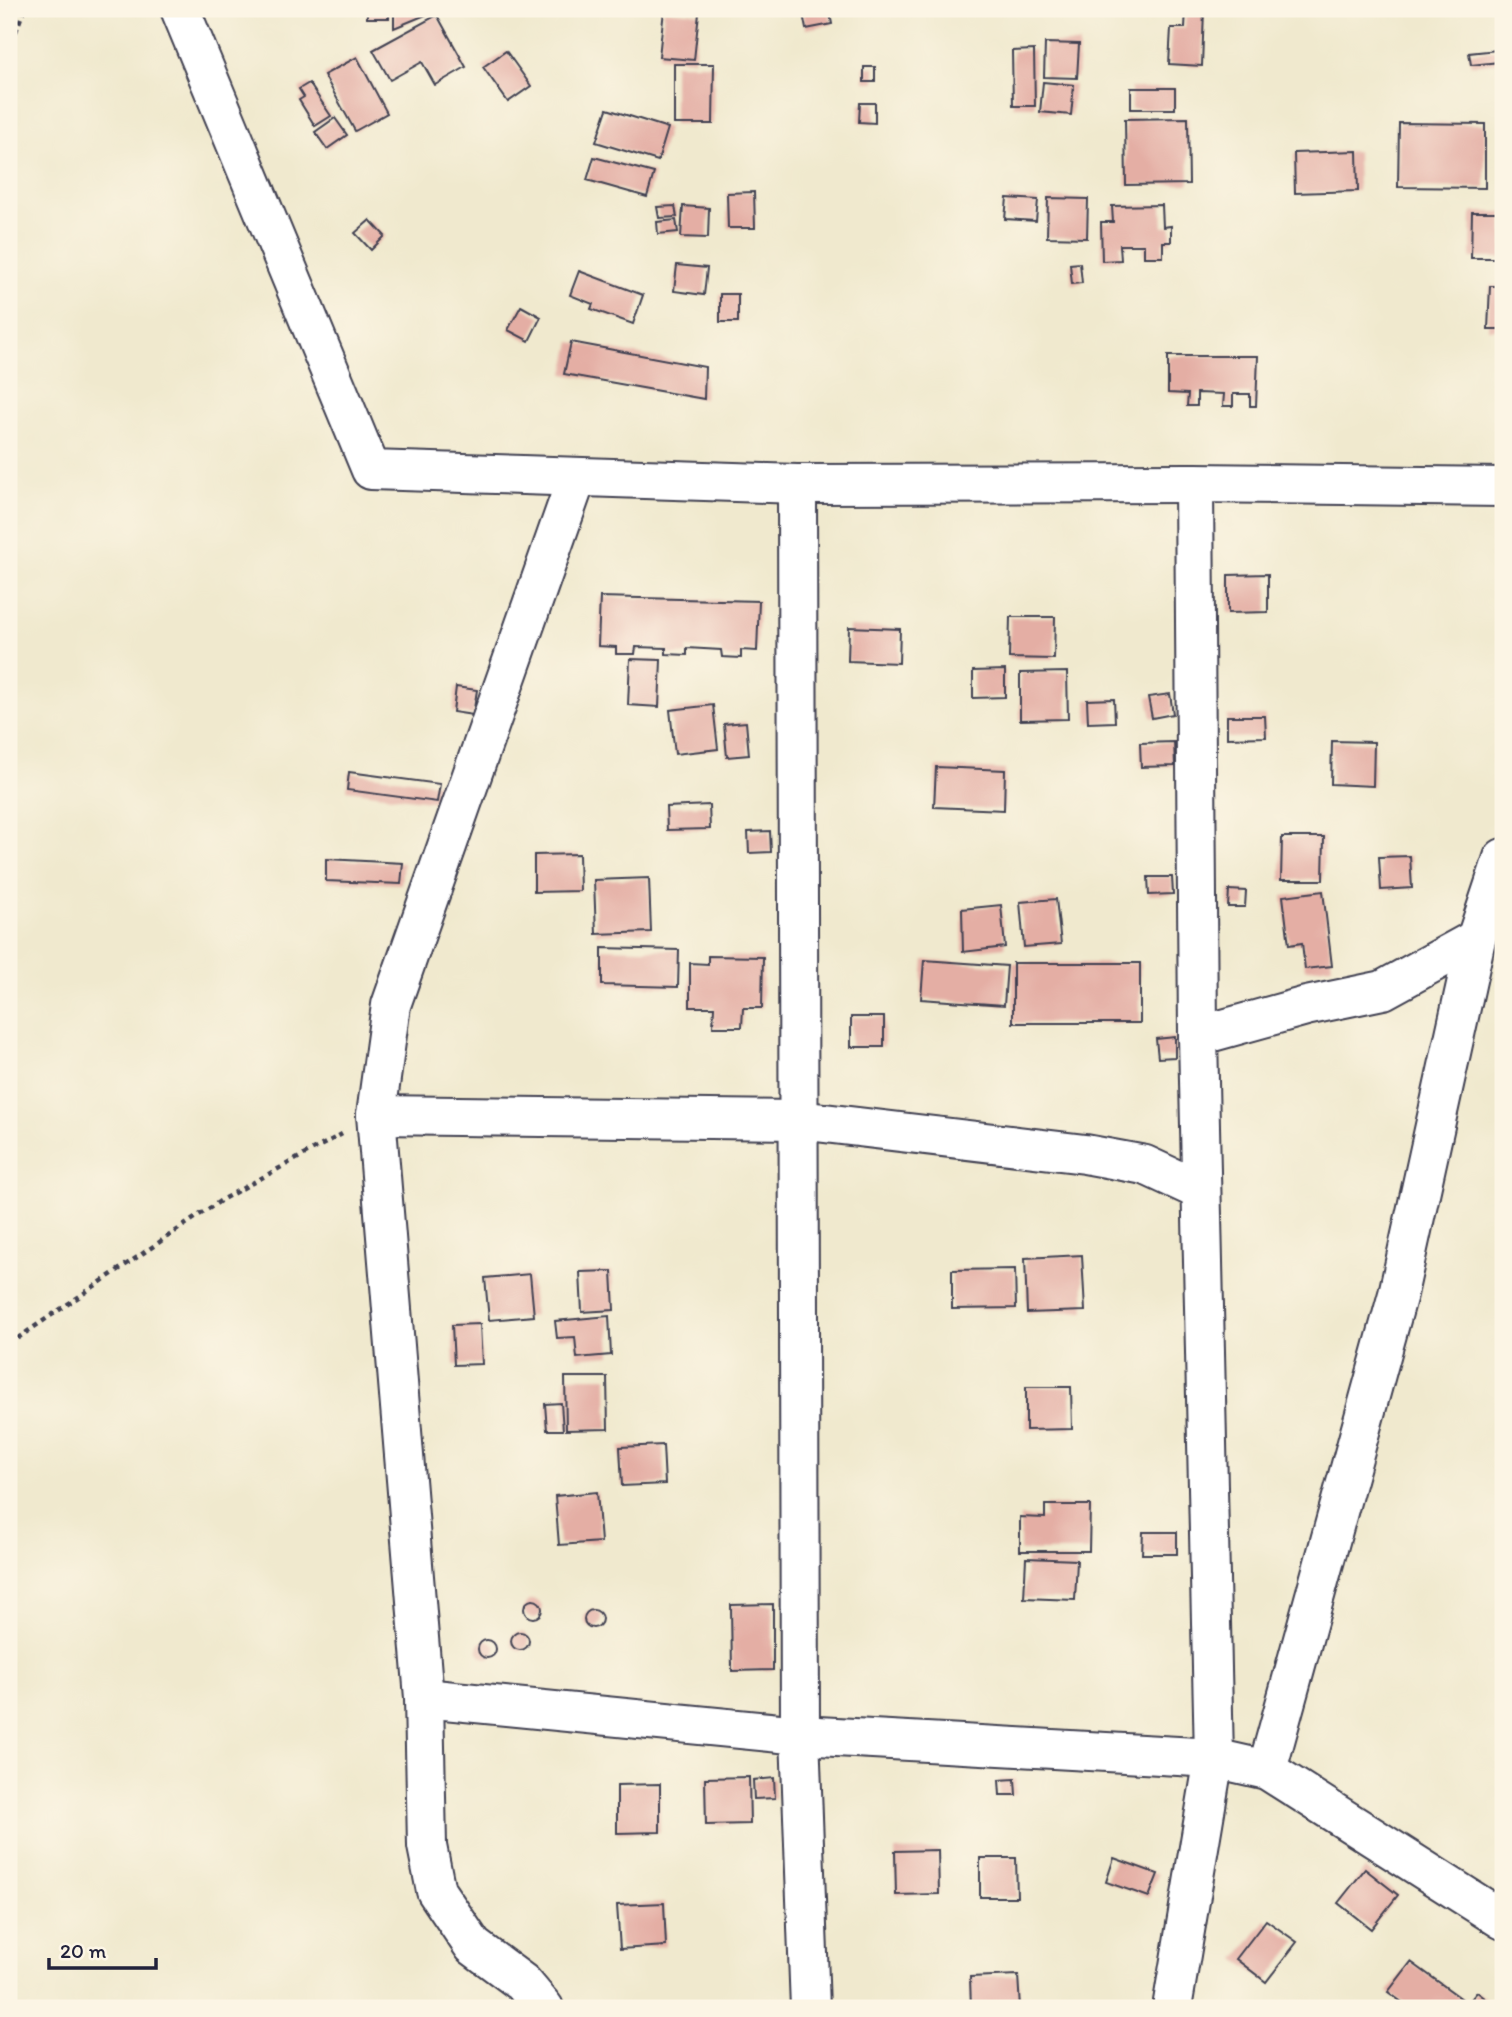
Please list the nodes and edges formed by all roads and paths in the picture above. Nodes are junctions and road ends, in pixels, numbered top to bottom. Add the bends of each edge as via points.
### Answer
1 (24, 9) edge
2 (180, 9) edge
3 (9, 51) edge
4 (577, 477) junction
5 (1194, 483) junction
6 (797, 484) junction
7 (1503, 487) edge
8 (1503, 858) edge
9 (1476, 939) junction
10 (1198, 1036) junction
11 (376, 1115) junction
12 (799, 1121) junction
13 (1201, 1191) junction
14 (9, 1344) edge
15 (424, 1698) junction
16 (800, 1735) junction
17 (1214, 1758) junction
18 (1267, 1770) junction
19 (1503, 1920) edge
20 (544, 2008) edge
21 (810, 2008) edge
22 (1172, 2008) edge

1 - 3 path
2 - 4 street via 371,470
4 - 6 street
4 - 11 street via 391,1005
5 - 6 street
5 - 7 street
5 - 10 street
6 - 12 street
8 - 9 street
9 - 10 street via 1383,990
9 - 18 street via 1398,1294
10 - 13 street
11 - 12 street
11 - 14 path via 223,1199
11 - 15 street
12 - 13 street via 1085,1154 1145,1165
12 - 16 street
13 - 17 street
15 - 16 street
15 - 20 street via 427,1846 436,1891 473,1946 523,1983
16 - 17 street
16 - 21 street
17 - 18 street
17 - 22 street
18 - 19 street

